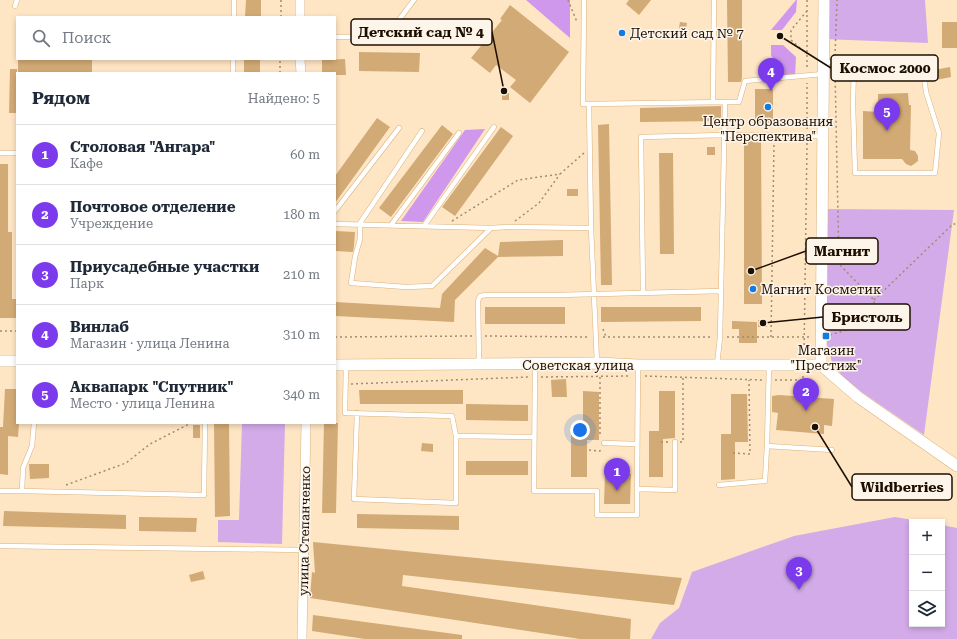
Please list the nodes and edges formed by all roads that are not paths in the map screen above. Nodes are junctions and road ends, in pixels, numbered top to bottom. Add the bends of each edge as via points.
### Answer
1 (17, 0) edge
2 (234, 0) edge
3 (300, 0) edge
4 (414, 0) edge
5 (584, 0) edge
6 (714, 0) edge
7 (824, 0) edge
8 (15, 6) dead end
9 (234, 16) edge
10 (300, 16) edge
11 (434, 36) dead end
12 (336, 37) edge
13 (386, 37) junction
14 (233, 60) edge
15 (300, 60) edge
16 (823, 62) junction
17 (854, 63) junction
18 (232, 72) edge
19 (301, 72) edge
20 (823, 74) junction
21 (713, 102) junction
22 (725, 102) junction
23 (589, 104) junction
24 (494, 127) dead end
25 (399, 128) dead end
26 (422, 131) dead end
27 (459, 133) dead end
28 (724, 135) junction
29 (823, 136) junction
30 (0, 153) edge
31 (16, 153) edge
32 (336, 210) edge
33 (360, 223) junction
34 (336, 224) edge
35 (391, 225) junction
36 (424, 226) junction
37 (491, 228) junction
38 (591, 228) junction
39 (721, 291) junction
40 (643, 292) junction
41 (595, 294) junction
42 (0, 361) edge
43 (16, 361) edge
44 (535, 364) junction
45 (596, 364) junction
46 (340, 365) edge
47 (479, 365) junction
48 (638, 365) junction
49 (717, 365) junction
50 (768, 365) junction
51 (820, 365) junction
52 (357, 413) junction
53 (34, 424) edge
54 (206, 424) edge
55 (306, 424) edge
56 (456, 436) junction
57 (534, 437) junction
58 (675, 442) road end
59 (604, 443) dead end
60 (637, 444) junction
61 (766, 446) junction
62 (832, 450) dead end
63 (957, 466) edge
64 (719, 485) dead end
65 (637, 489) junction
66 (0, 491) edge
67 (22, 491) junction
68 (0, 546) edge
69 (303, 550) junction
70 (302, 639) edge

1 - 8 lane
2 - 9 lane
3 - 10 street
4 - 13 lane
5 - 23 lane via 583,104
6 - 21 lane
7 - 16 street
11 - 13 lane
12 - 13 lane
14 - 18 lane
15 - 19 street
16 - 17 lane
16 - 20 street
17 - 17 lane via 854,173 935,173 939,133 926,92 922,62
20 - 22 lane via 745,81 738,102
20 - 29 street
21 - 22 lane
21 - 23 lane
22 - 28 lane
23 - 38 lane
24 - 36 lane
25 - 32 lane
26 - 33 lane
27 - 35 lane
28 - 29 lane
28 - 39 lane
28 - 40 lane via 641,137
29 - 51 street
30 - 31 lane
33 - 34 lane
33 - 35 lane
33 - 37 lane via 360,239 351,284 406,287 432,286
35 - 36 lane
36 - 37 lane
37 - 38 lane
38 - 41 lane
39 - 40 lane
39 - 49 lane
40 - 41 lane
41 - 45 lane
41 - 47 lane via 480,296
42 - 43 street
44 - 45 street, Советская улица
44 - 47 street, Советская улица
44 - 57 lane
45 - 48 street, Советская улица
46 - 47 street, Советская улица
46 - 52 lane via 345,413
48 - 49 street, Советская улица
48 - 60 lane
49 - 50 street, Советская улица
50 - 51 street, Советская улица
50 - 61 lane
51 - 63 street via 858,397
52 - 56 lane via 452,416
52 - 56 lane via 354,499 456,503
53 - 67 lane via 32,446 23,468
54 - 67 lane via 204,495
55 - 69 street, улица Степанченко
56 - 57 lane
57 - 65 lane via 534,490 597,491 596,515 637,516
58 - 65 lane via 674,490
59 - 60 lane
60 - 65 lane
61 - 62 lane
61 - 64 lane via 765,481
66 - 67 lane
68 - 69 lane
69 - 70 street, улица Степанченко

